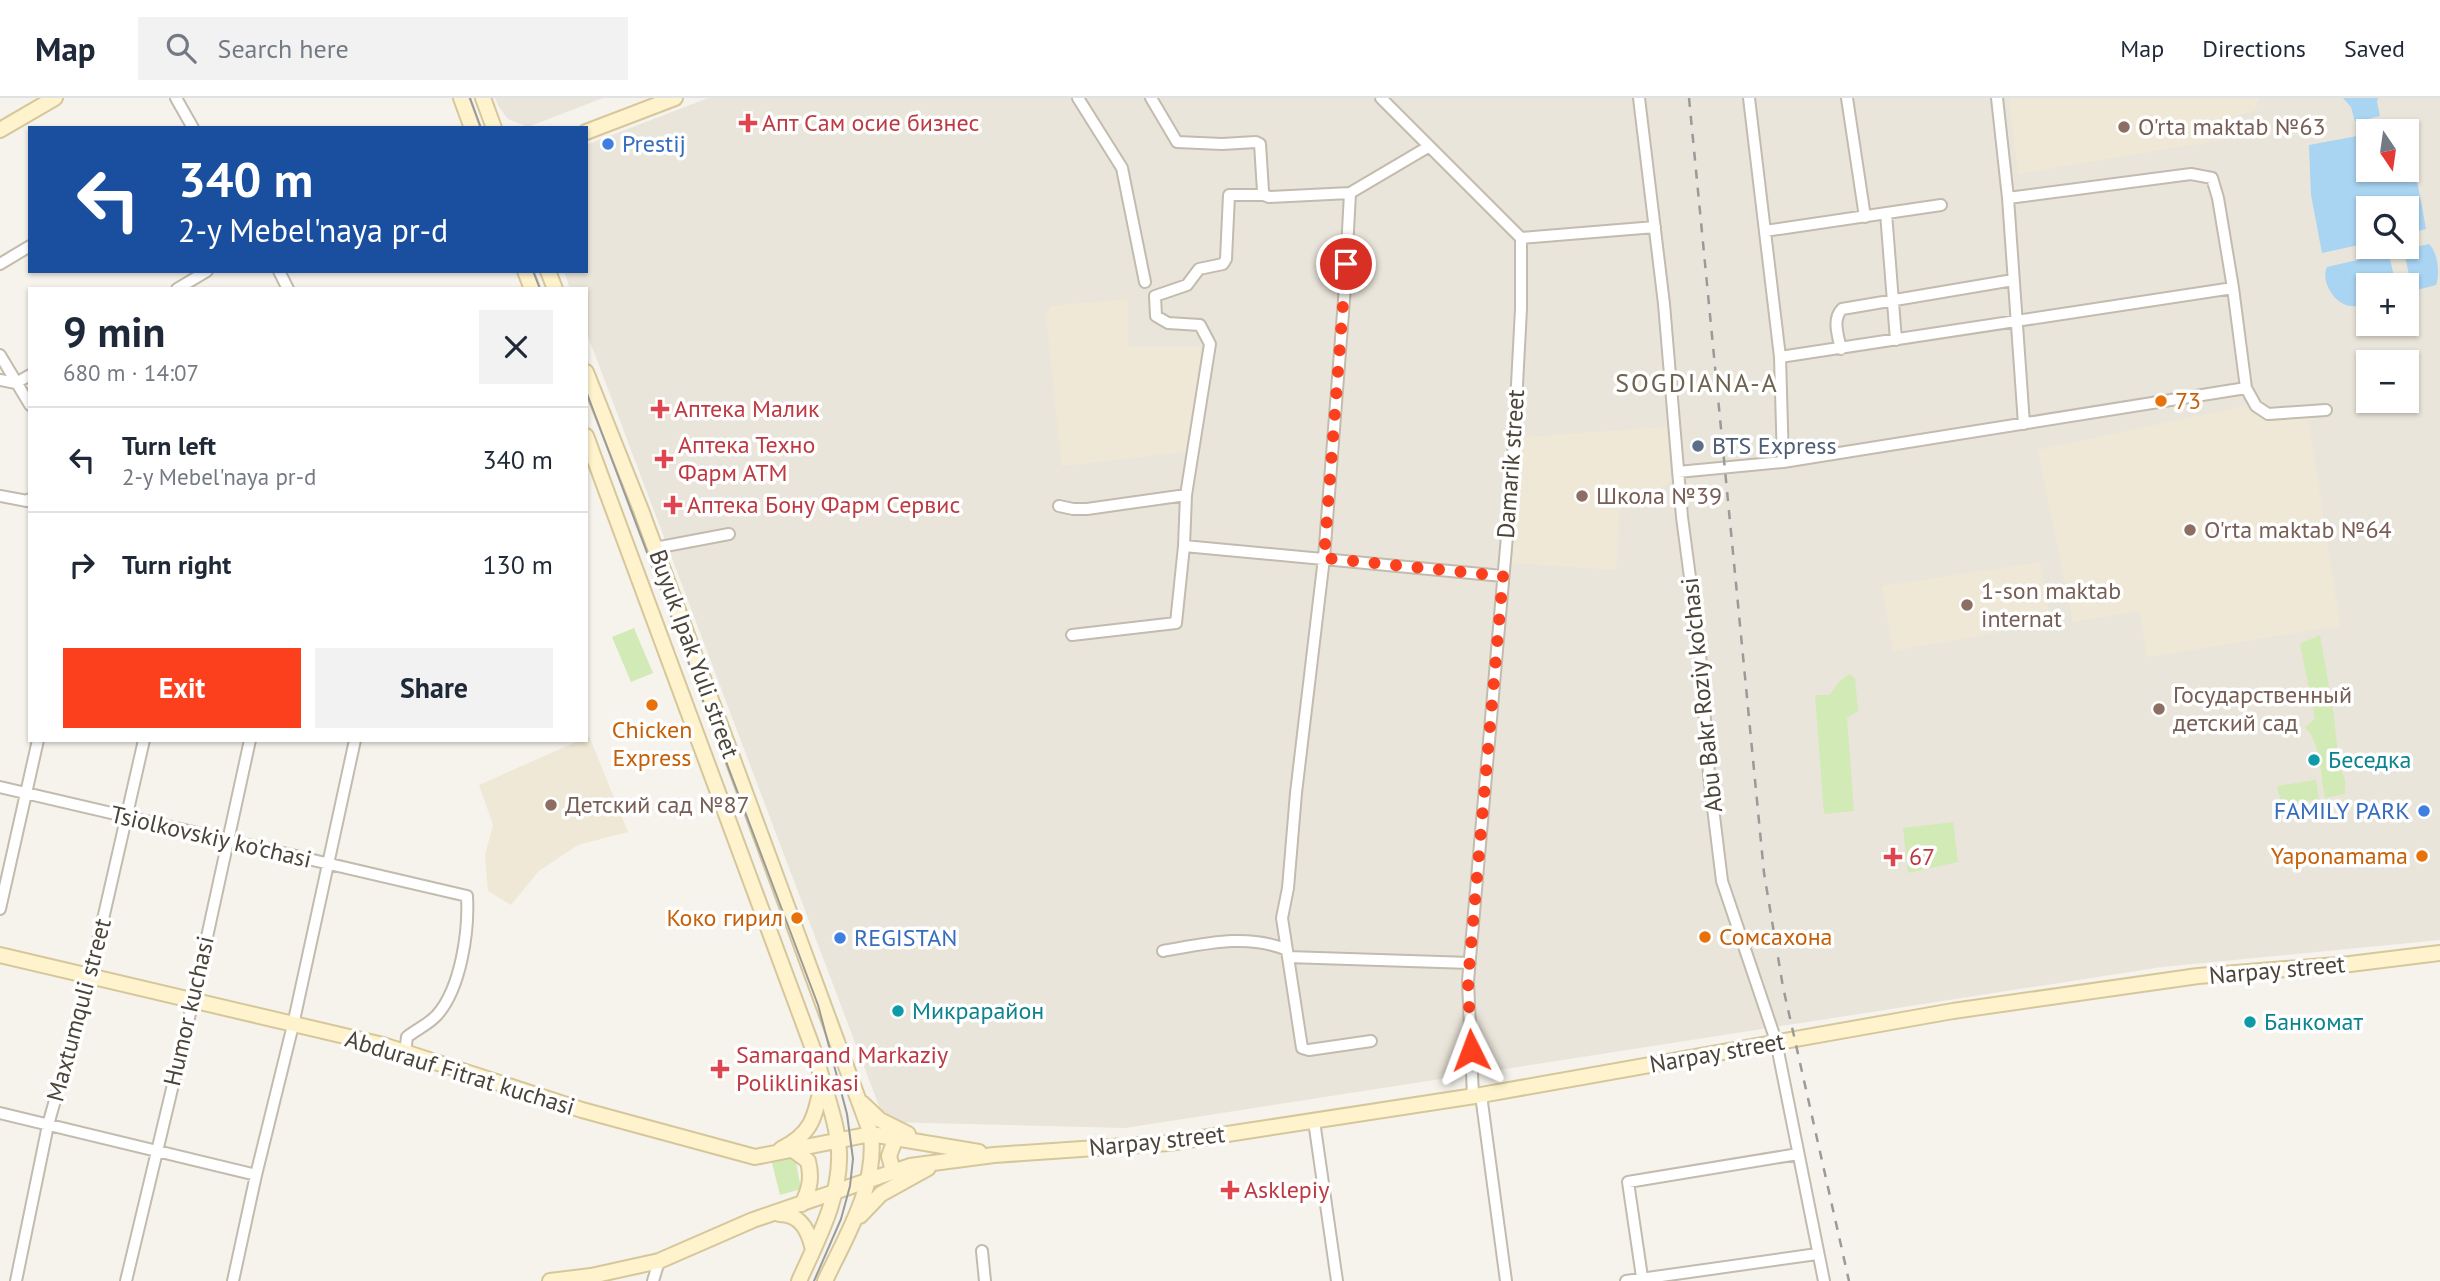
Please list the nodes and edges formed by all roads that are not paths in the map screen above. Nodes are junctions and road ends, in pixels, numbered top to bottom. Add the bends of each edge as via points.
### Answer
1 (55, 98) edge
2 (176, 98) edge
3 (461, 98) edge
4 (483, 98) edge
5 (676, 98) edge
6 (1079, 98) edge
7 (1151, 98) edge
8 (1381, 98) edge
9 (1639, 98) edge
10 (1749, 98) edge
11 (1847, 98) edge
12 (1997, 98) edge
13 (659, 101) edge
14 (192, 126) edge
15 (471, 126) edge
16 (493, 126) edge
17 (0, 130) edge
18 (588, 131) edge
19 (1428, 146) junction
20 (1350, 193) junction
21 (1264, 195) junction
22 (2008, 198) junction
23 (1941, 205) dead end
24 (1886, 214) junction
25 (1865, 217) junction
26 (1655, 227) junction
27 (1765, 231) junction
28 (1521, 238) junction
29 (28, 247) edge
30 (0, 264) edge
31 (204, 273) edge
32 (2013, 280) junction
33 (1145, 282) dead end
34 (180, 287) edge
35 (2233, 288) junction
36 (1893, 300) junction
37 (2016, 323) junction
38 (1896, 340) junction
39 (1841, 349) junction
40 (0, 355) edge
41 (1780, 357) junction
42 (28, 376) edge
43 (588, 377) edge
44 (0, 380) edge
45 (16, 383) junction
46 (2246, 388) junction
47 (28, 402) edge
48 (2326, 410) dead end
49 (2024, 424) junction
50 (588, 441) edge
51 (1783, 462) junction
52 (1678, 472) junction
53 (1186, 495) junction
54 (0, 496) edge
55 (28, 500) edge
56 (1059, 506) dead end
57 (729, 534) dead end
58 (1184, 546) junction
59 (655, 548) junction
60 (1324, 558) junction
61 (1503, 576) junction
62 (1072, 635) dead end
63 (38, 742) edge
64 (144, 742) edge
65 (250, 742) edge
66 (355, 742) edge
67 (0, 788) edge
68 (26, 794) junction
69 (126, 818) junction
70 (228, 839) junction
71 (328, 864) junction
72 (0, 909) edge
73 (1163, 951) dead end
74 (1287, 953) junction
75 (2440, 953) edge
76 (0, 955) edge
77 (1470, 962) junction
78 (90, 976) junction
79 (193, 1001) junction
80 (293, 1025) junction
81 (1371, 1041) dead end
82 (1776, 1041) junction
83 (405, 1053) junction
84 (822, 1083) junction
85 (1477, 1096) junction
86 (858, 1097) junction
87 (0, 1113) edge
88 (1314, 1121) junction
89 (48, 1125) junction
90 (871, 1134) junction
91 (895, 1137) junction
92 (838, 1142) junction
93 (933, 1143) junction
94 (156, 1150) junction
95 (793, 1150) junction
96 (770, 1154) junction
97 (994, 1154) junction
98 (1798, 1154) junction
99 (944, 1161) junction
100 (893, 1171) junction
101 (256, 1175) junction
102 (869, 1179) junction
103 (835, 1190) junction
104 (802, 1204) junction
105 (771, 1214) junction
106 (852, 1225) junction
107 (813, 1250) junction
108 (982, 1251) dead end
109 (1817, 1254) junction
110 (659, 1261) junction
111 (1642, 1278) junction
112 (16, 1281) edge
113 (126, 1281) edge
114 (233, 1281) edge
115 (551, 1281) edge
116 (653, 1281) edge
117 (799, 1281) edge
118 (825, 1281) edge
119 (985, 1281) edge
120 (1337, 1281) edge
121 (1506, 1281) edge
122 (1626, 1281) edge
123 (1824, 1281) edge

1 - 17 main road
2 - 14 street
3 - 15 main road
4 - 16 main road
5 - 13 main road
6 - 33 street via 1122,168
7 - 21 street via 1177,142 1260,145
8 - 19 street
9 - 26 street, Abu Bakr Roziy ko'chasi
10 - 27 street
11 - 25 street
12 - 22 street
13 - 18 main road
19 - 20 street
19 - 28 street
20 - 21 street
20 - 60 street
21 - 53 street via 1229,195 1223,264 1199,269 1187,285 1154,296 1156,316 1168,323 1200,325 1210,344
22 - 32 street
22 - 35 street via 2191,174 2212,178
23 - 24 street
24 - 25 street
24 - 36 street
25 - 27 street
26 - 28 street
26 - 52 street, Abu Bakr Roziy ko'chasi
27 - 41 street
28 - 61 street, Damarik street via 1521,309
29 - 30 street
31 - 34 street
32 - 36 street
32 - 37 street
35 - 37 street
35 - 46 street
36 - 38 street
36 - 39 street via 1842,309 1836,323
37 - 38 street
37 - 49 street
38 - 39 street
39 - 41 street
40 - 45 street
41 - 51 street
42 - 45 street
43 - 59 main road, Buyuk Ipak Yuli street
44 - 45 street
45 - 47 street
46 - 48 street via 2256,406 2268,414
46 - 49 street
49 - 51 street
50 - 84 main road, Buyuk Ipak Yuli street
51 - 52 street
52 - 82 street, Abu Bakr Roziy ko'chasi via 1721,881
53 - 56 street via 1087,509
53 - 58 street
54 - 55 street
57 - 59 street
58 - 60 street
58 - 62 street via 1176,623
59 - 86 main road, Buyuk Ipak Yuli street
60 - 61 street
60 - 74 street via 1282,918
61 - 77 street, Damarik street
63 - 68 street
64 - 69 street, Maxtumquli street
65 - 70 street, Humor kuchasi
66 - 71 street
67 - 68 street, Tsiolkovskiy ko'chasi
68 - 69 street, Tsiolkovskiy ko'chasi
68 - 72 street
69 - 70 street, Tsiolkovskiy ko'chasi
69 - 78 street, Maxtumquli street
70 - 71 street, Tsiolkovskiy ko'chasi
70 - 79 street, Humor kuchasi
71 - 80 street
71 - 83 street, Tsiolkovskiy ko'chasi via 467,896 468,923 446,1004 407,1038
73 - 74 street via 1254,940
74 - 77 street
74 - 81 street via 1302,1048
75 - 82 main road, Narpay street via 2198,976
76 - 78 main road, Abdurauf Fitrat kuchasi
77 - 85 street, Damarik street
78 - 79 main road, Abdurauf Fitrat kuchasi
78 - 89 street, Maxtumquli street
79 - 80 main road, Abdurauf Fitrat kuchasi
79 - 94 street, Humor kuchasi
80 - 83 main road, Abdurauf Fitrat kuchasi
80 - 101 street
82 - 85 main road, Narpay street
82 - 98 street, Abu Bakr Roziy ko'chasi
83 - 96 main road, Abdurauf Fitrat kuchasi via 582,1111 755,1157
84 - 92 main road, Buyuk Ipak Yuli street
84 - 96 main road via 812,1123 802,1136
85 - 88 main road, Narpay street
85 - 121 street, Damarik street
86 - 90 main road, Buyuk Ipak Yuli street
86 - 93 main road via 893,1128
87 - 89 street
88 - 97 main road, Narpay street via 1169,1143
88 - 120 street
89 - 94 street
89 - 112 street, Maxtumquli street
90 - 91 main road, Narpay street
90 - 92 main road, Abdurauf Fitrat kuchasi
90 - 102 main road
91 - 93 main road, Narpay street
91 - 100 main road via 889,1156
92 - 95 main road, Abdurauf Fitrat kuchasi
92 - 103 main road, Buyuk Ipak Yuli street
93 - 97 main road, Narpay street
94 - 101 street
94 - 113 street, Humor kuchasi
95 - 96 main road, Abdurauf Fitrat kuchasi
95 - 104 main road via 808,1161 811,1175
97 - 99 main road, Narpay street
98 - 109 street, Abu Bakr Roziy ko'chasi
98 - 111 street via 1628,1182
99 - 100 main road, Narpay street
99 - 106 main road via 881,1194
100 - 102 main road, Narpay street
101 - 114 street
102 - 103 main road, Narpay street
102 - 106 main road
103 - 104 main road, Narpay street
103 - 107 main road, Buyuk Ipak Yuli street
104 - 105 main road, Narpay street
105 - 107 main road via 794,1216 808,1231
105 - 110 main road, Narpay street
106 - 118 main road
107 - 117 main road, Buyuk Ipak Yuli street
108 - 119 street
109 - 111 street
109 - 123 street, Abu Bakr Roziy ko'chasi
110 - 115 main road, Narpay street
110 - 116 street
111 - 122 street

